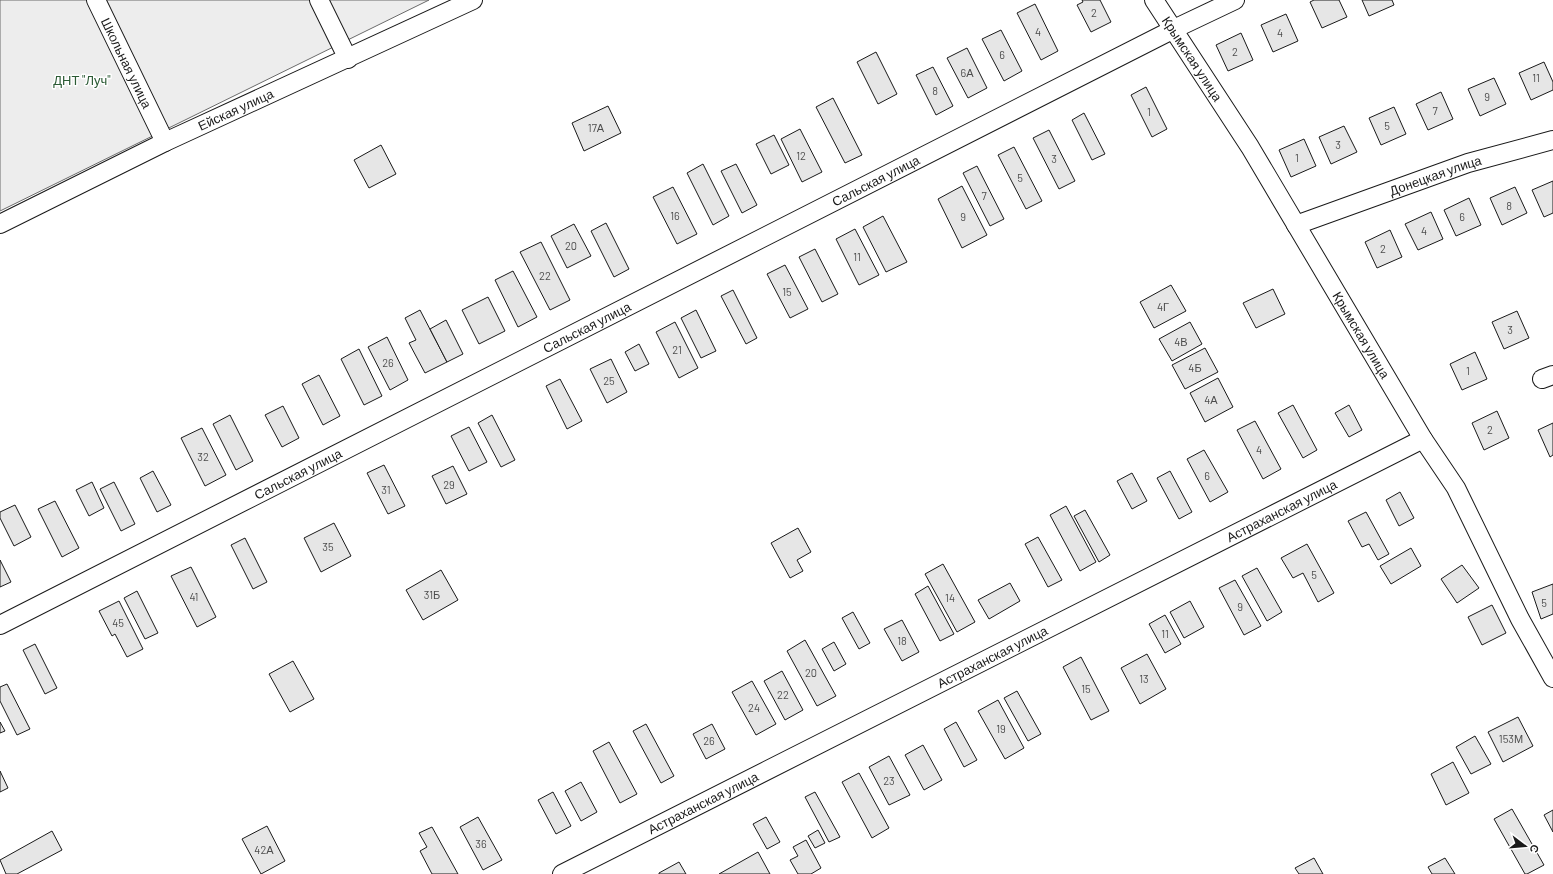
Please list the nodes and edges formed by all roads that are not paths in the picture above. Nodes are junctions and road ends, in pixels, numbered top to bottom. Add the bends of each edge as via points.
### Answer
1 (96, 0) edge
2 (319, 0) edge
3 (473, 0) edge
4 (1154, 0) edge
5 (1235, 0) edge
6 (1179, 26) junction
7 (348, 59) junction
8 (1553, 140) edge
9 (165, 142) junction
10 (0, 224) edge
11 (1296, 225) junction
12 (1423, 439) junction
13 (0, 625) edge
14 (1553, 678) edge
15 (562, 874) edge

1 - 9 street, Школьная улица
2 - 7 street
3 - 7 street, Ейская улица
4 - 6 street, Крымская улица
5 - 6 street, Сальская улица
6 - 11 street, Крымская улица
6 - 13 street, Сальская улица
7 - 9 street, Ейская улица
8 - 11 street, Донецкая улица via 1468,163
9 - 10 street, Ейская улица
11 - 12 street, Крымская улица
12 - 14 street, Крымская улица via 1456,488 1520,619
12 - 15 street, Астраханская улица

